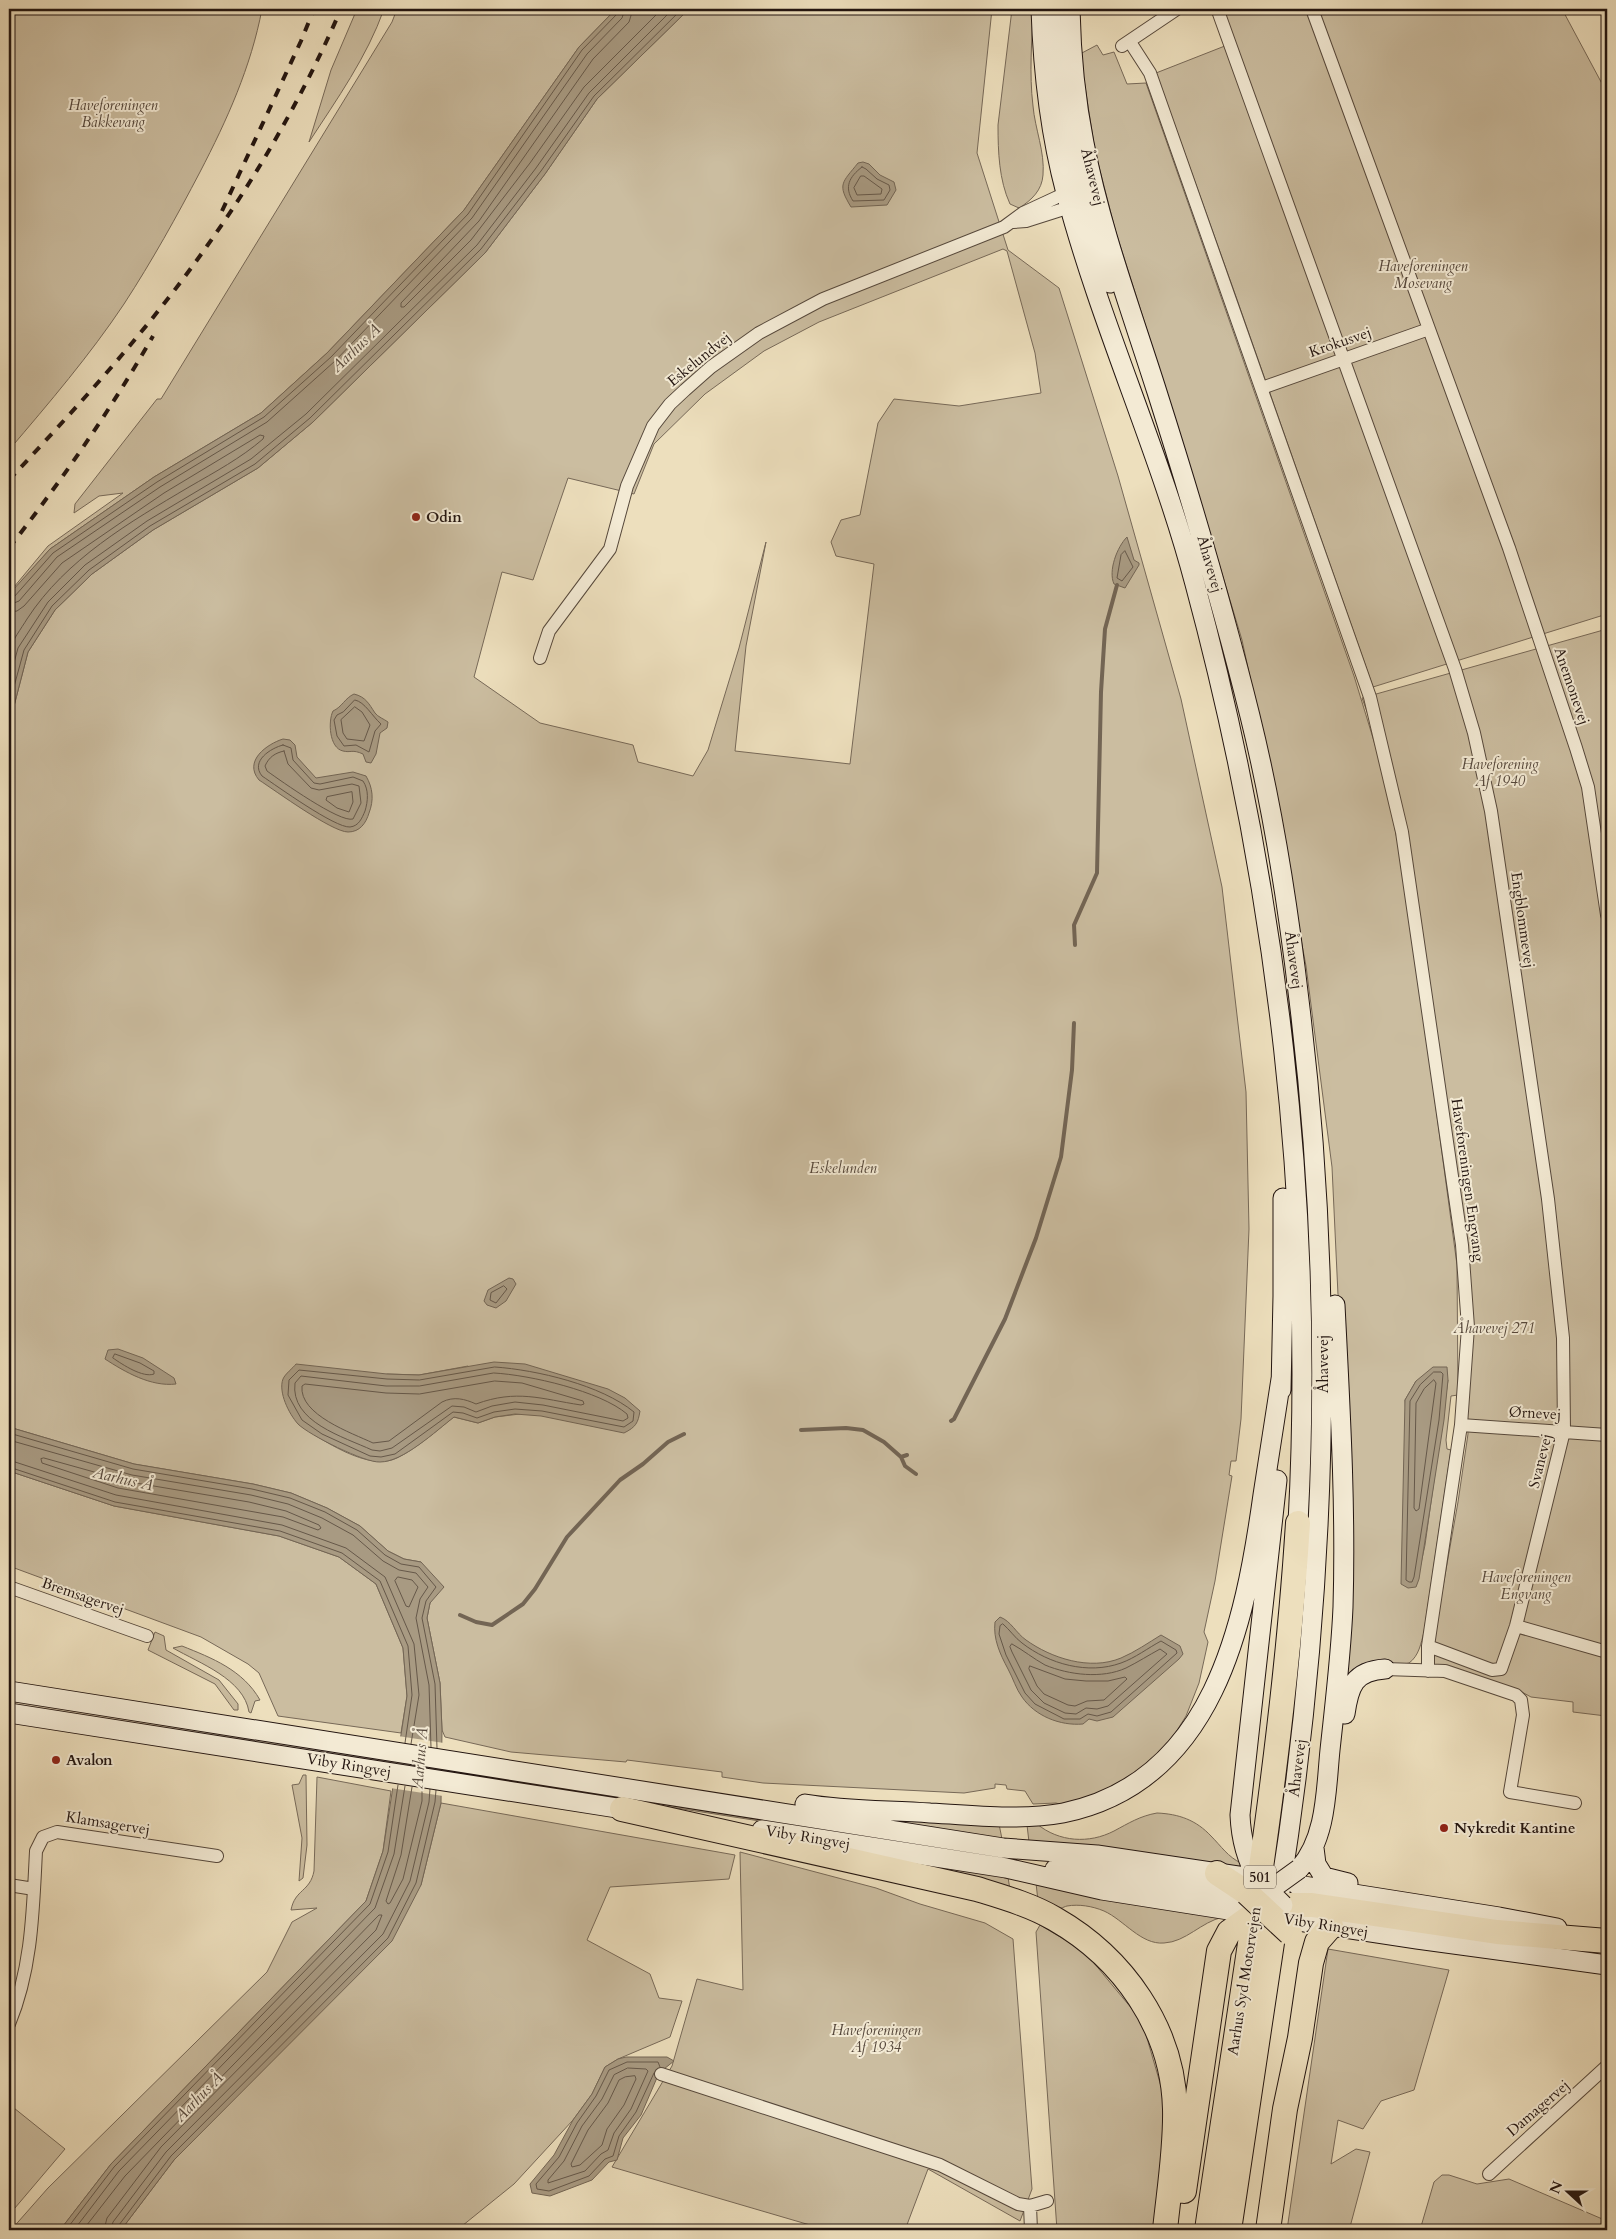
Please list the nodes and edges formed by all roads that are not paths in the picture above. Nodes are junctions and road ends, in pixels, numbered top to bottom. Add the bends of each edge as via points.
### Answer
1 (1041, 9) edge
2 (1056, 9) edge
3 (1070, 9) edge
4 (1177, 9) edge
5 (1312, 9) edge
6 (1218, 12) dead end
7 (1071, 199) junction
8 (1429, 329) junction
9 (1343, 358) junction
10 (1262, 388) junction
11 (1183, 473) junction
12 (540, 658) dead end
13 (1264, 913) junction
14 (1607, 915) edge
15 (1312, 1117) junction
16 (1544, 1178) joint
17 (1281, 1379) junction
18 (1461, 1424) junction
19 (1564, 1431) junction
20 (1607, 1435) edge
21 (1298, 1523) joint
22 (9, 1587) edge
23 (1516, 1626) junction
24 (147, 1636) dead end
25 (1428, 1646) junction
26 (1607, 1649) edge
27 (1392, 1669) joint
28 (1428, 1671) junction
29 (9, 1692) edge
30 (9, 1712) edge
31 (526, 1773) junction
32 (1326, 1789) junction
33 (1575, 1803) dead end
34 (622, 1808) junction
35 (1314, 1848) junction
36 (217, 1856) dead end
37 (1034, 1864) junction
38 (1217, 1873) joint
39 (9, 1884) edge
40 (34, 1888) junction
41 (1375, 1897) junction
42 (1270, 1903) junction
43 (1331, 1926) junction
44 (1607, 1939) edge
45 (1607, 1965) edge
46 (9, 2024) edge
47 (1607, 2066) edge
48 (661, 2074) dead end
49 (1285, 2109) junction
50 (1489, 2174) dead end
51 (1047, 2201) dead end
52 (1030, 2206) junction
53 (1031, 2230) edge
54 (1165, 2230) edge
55 (1178, 2230) edge
56 (1207, 2230) edge
57 (1229, 2230) edge
58 (1268, 2230) edge

1 - 7 main road, Åhavevej via 1046,83 1056,151
2 - 7 main road via 1060,81 1078,181
3 - 11 main road, Åhavevej via 1070,41 1079,114 1096,192
4 - 10 street via 1126,44 1150,74
5 - 8 street
6 - 9 street
7 - 11 main road via 1085,208 1123,319
7 - 12 street, Eskelundvej via 1023,213 1013,222 823,299 759,333 711,367 670,404 653,426 627,486 610,549 549,631
7 - 13 main road, Åhavevej via 1090,272 1162,478 1194,582 1244,789
8 - 9 street, Krokusvej
8 - 14 street, Anemonevej via 1509,548 1588,787
9 - 10 street, Krokusvej
9 - 16 street, Engblommevej via 1455,670 1474,733 1491,811
10 - 18 street, Haveforeningen Engvang via 1370,697 1402,832 1462,1245 1468,1327
11 - 15 main road, Åhavevej via 1222,604 1265,784 1287,912
13 - 17 main road via 1260,943 1276,1073 1284,1221
13 - 21 main road, Åhavevej via 1290,1103 1301,1287
15 - 32 main road via 1324,1126 1341,1441 1343,1607
15 - 42 main road, Åhavevej via 1322,1297 1321,1490 1306,1695 1289,1833
16 - 19 street, Svanevej via 1556,1256 1563,1338
17 - 31 main road via 1248,1586 1223,1671 1210,1699 1179,1743 1154,1770 1119,1793 1062,1813 998,1816 814,1806 635,1779
17 - 42 main road via 1280,1450 1240,1830 1246,1855
18 - 19 street, Ørnevej
18 - 25 street, Haveforeningen Engvang
19 - 20 street, Ørnevej
19 - 23 street, Svanevej
21 - 56 highway, Aarhus Syd Motorvejen / 501 via 1282,1711
22 - 24 street, Bremsagervej
23 - 25 street, Svanevej via 1501,1669 1492,1670
23 - 26 street
25 - 28 street, Haveforeningen Engvang
27 - 28 street
27 - 32 main road via 1365,1672 1352,1684 1338,1768
28 - 33 street via 1454,1673 1516,1694 1521,1700 1523,1715 1510,1792
29 - 31 main road, Viby Ringvej
30 - 34 main road, Viby Ringvej
31 - 37 main road, Viby Ringvej via 1003,1848
32 - 35 main road
34 - 37 main road, Viby Ringvej via 1006,1868
34 - 54 highway via 977,1889 1054,1918 1080,1935 1132,1986 1150,2015 1166,2056 1175,2109
35 - 41 main road via 1316,1864 1324,1877 1353,1883
35 - 42 main road
36 - 40 street, Klamsagervej via 49,1833 43,1837 36,1851
37 - 38 main road, Viby Ringvej via 1097,1855
37 - 42 main road, Viby Ringvej via 1134,1896
38 - 42 highway
39 - 40 street
40 - 46 street via 31,1944
41 - 42 main road, Viby Ringvej
41 - 44 main road, Viby Ringvej via 1499,1916
42 - 43 main road, Viby Ringvej
42 - 44 highway via 1487,1930
42 - 49 highway via 1298,1955 1299,1965 1288,2036
42 - 55 highway via 1224,1937 1216,1961
42 - 57 highway, Aarhus Syd Motorvejen
43 - 45 main road, Viby Ringvej
43 - 49 highway via 1313,1951
47 - 50 street, Damagervej
48 - 52 street via 940,2165 1004,2199
49 - 58 highway
51 - 52 street
52 - 53 street

